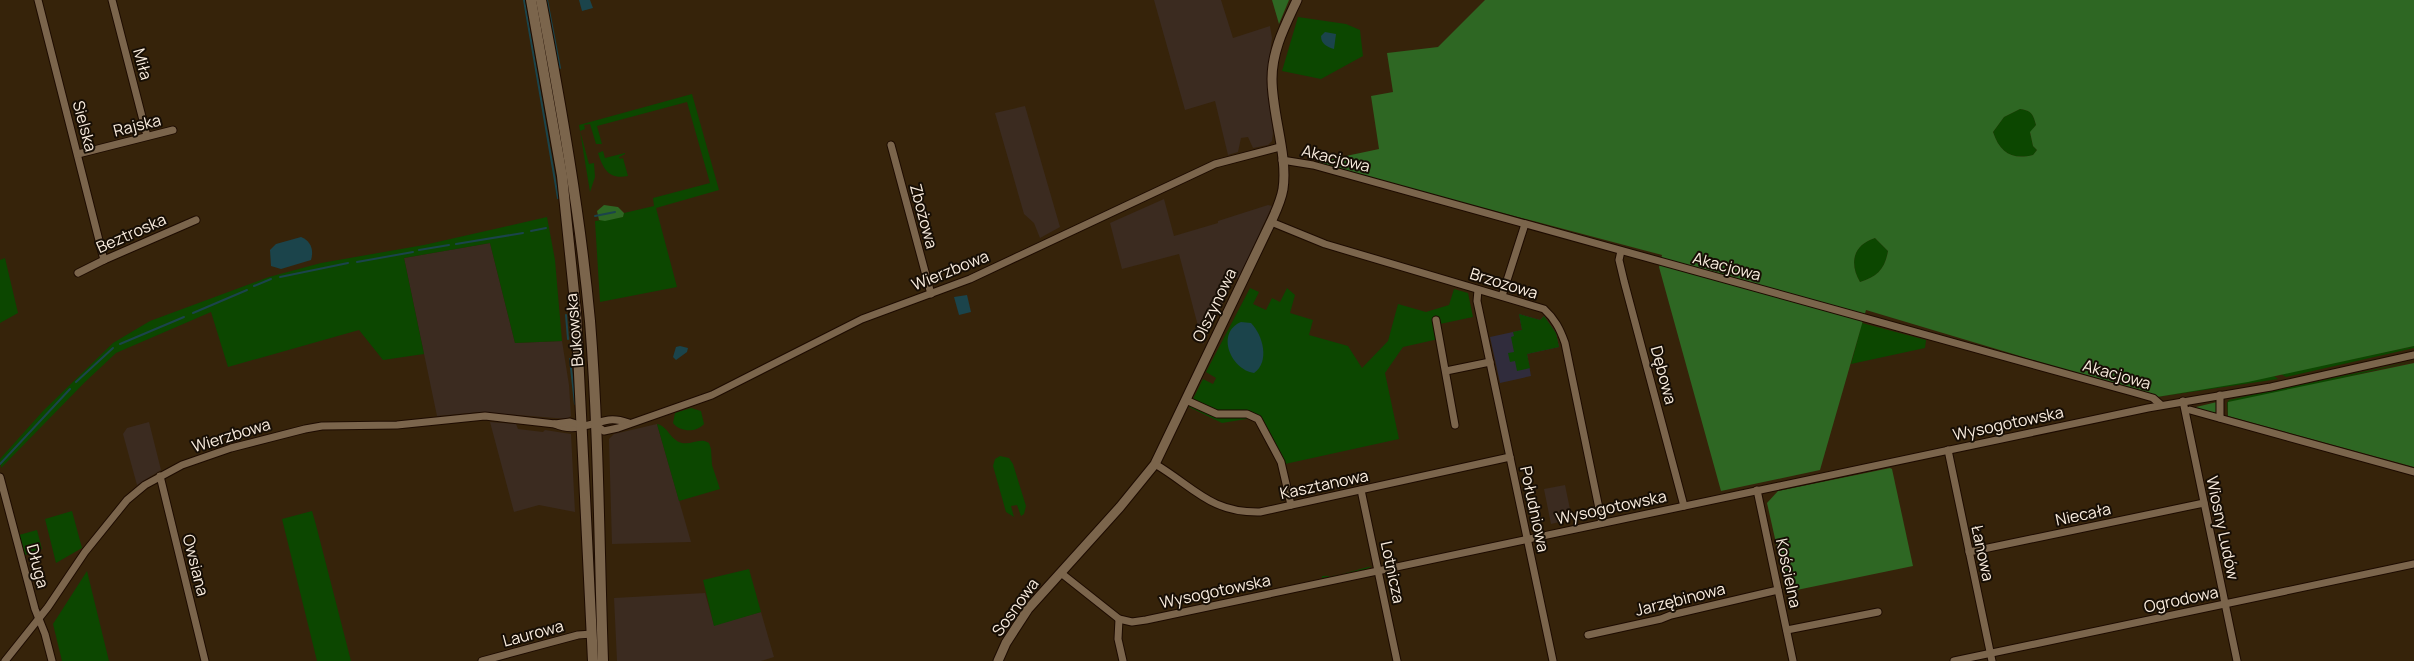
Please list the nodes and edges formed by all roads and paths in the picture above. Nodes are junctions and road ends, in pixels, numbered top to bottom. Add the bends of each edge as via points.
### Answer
1 (38, 0) edge
2 (112, 0) edge
3 (531, 0) edge
4 (541, 0) edge
5 (1297, 0) edge
6 (174, 130) dead end
7 (147, 136) junction
8 (891, 145) dead end
9 (1280, 147) junction
10 (78, 154) junction
11 (1282, 160) junction
12 (196, 220) dead end
13 (1271, 222) junction
14 (1525, 224) junction
15 (1621, 251) junction
16 (104, 260) junction
17 (78, 273) dead end
18 (1478, 290) junction
19 (931, 294) junction
20 (1502, 296) junction
21 (1436, 320) dead end
22 (2414, 355) edge
23 (1490, 362) junction
24 (1446, 370) junction
25 (2220, 396) junction
26 (1186, 400) junction
27 (2183, 401) junction
28 (595, 405) junction
29 (2161, 405) junction
30 (2190, 410) dead end
31 (2220, 418) junction
32 (609, 420) junction
33 (631, 423) junction
34 (595, 425) junction
35 (1455, 425) dead end
36 (583, 426) junction
37 (1948, 450) junction
38 (1510, 457) junction
39 (1155, 464) junction
40 (2414, 472) edge
41 (160, 476) junction
42 (0, 477) edge
43 (1361, 490) junction
44 (1757, 490) junction
45 (2204, 503) junction
46 (1291, 504) junction
47 (1684, 506) junction
48 (1602, 523) junction
49 (1527, 539) junction
50 (1969, 552) junction
51 (2414, 564) edge
52 (1378, 570) junction
53 (1061, 573) junction
54 (1778, 590) junction
55 (2225, 603) junction
56 (1878, 612) dead end
57 (39, 618) junction
58 (1119, 620) junction
59 (1787, 630) junction
60 (592, 634) junction
61 (1588, 635) dead end
62 (1991, 657) edge
63 (5, 661) edge
64 (52, 661) edge
65 (205, 661) edge
66 (482, 661) edge
67 (593, 661) edge
68 (603, 661) edge
69 (998, 661) edge
70 (1123, 661) edge
71 (1398, 661) edge
72 (1553, 661) edge
73 (1793, 661) edge
74 (1954, 661) edge
75 (2237, 661) edge

1 - 10 street, Sielska
2 - 7 street, Miła
3 - 36 main road, Bukowska via 564,194 579,346
4 - 28 main road, Bukowska via 574,190
5 - 9 street, Olszynowa via 1276,48 1273,68
6 - 7 street, Rajska
7 - 10 street, Rajska
8 - 19 street, Zbożowa
9 - 11 street, Olszynowa
9 - 19 street, Wierzbowa via 1215,164 978,276
10 - 16 street, Sielska
11 - 13 street, Olszynowa via 1283,190
11 - 14 street, Akacjowa via 1313,165
12 - 16 street, Beztroska
13 - 18 street, Brzozowa via 1325,244
13 - 26 street, Olszynowa
14 - 15 street, Akacjowa
14 - 20 street
15 - 29 street, Akacjowa via 2153,398
15 - 47 street, Dębowa via 1619,260 1624,281
16 - 17 street, Beztroska
18 - 20 street, Brzozowa
18 - 23 street, Południowa via 1477,301
19 - 33 street, Wierzbowa via 862,319 712,395
20 - 48 street, Brzozowa via 1544,309 1560,328
21 - 24 street
22 - 25 street, Wysogotowska
23 - 24 street
23 - 38 street, Południowa
24 - 35 street
25 - 27 street, Wysogotowska
25 - 31 street
26 - 39 street, Olszynowa
26 - 46 street via 1217,414 1247,414 1258,419 1281,462
27 - 29 street, Wysogotowska
27 - 45 street, Wiosny Ludów
28 - 32 street
28 - 34 main road, Bukowska
29 - 37 street, Wysogotowska
30 - 31 street
31 - 40 street
32 - 33 street, Wierzbowa
32 - 34 street, Wierzbowa
33 - 34 street, Wierzbowa via 604,431
34 - 36 street, Wierzbowa
34 - 68 main road, Bukowska
36 - 41 street, Wierzbowa via 570,429 555,424 485,416 397,425 315,427 219,452
36 - 60 main road, Bukowska
37 - 44 street, Wysogotowska
37 - 50 street, Łanowa
38 - 43 street, Kasztanowa
38 - 49 street, Południowa
39 - 46 street, Kasztanowa via 1210,502 1238,512 1260,512
39 - 53 street, Olszynowa
41 - 57 street, Wierzbowa via 120,507
41 - 65 street, Owsiana
42 - 57 street, Długa
43 - 46 street, Kasztanowa
43 - 52 street, Lotnicza
44 - 47 street, Wysogotowska
44 - 54 street, Kościelna
45 - 50 street, Niecała
45 - 55 street, Wiosny Ludów
47 - 48 street, Wysogotowska
48 - 49 street, Wysogotowska
49 - 52 street, Wysogotowska
49 - 72 street, Południowa
50 - 62 street, Łanowa
51 - 55 street, Ogrodowa
52 - 58 street, Wysogotowska via 1146,620
52 - 71 street, Lotnicza
53 - 58 street
53 - 69 street, Sosnowa via 1028,609
54 - 59 street, Kościelna
54 - 61 street, Jarzębinowa
55 - 62 street, Ogrodowa
55 - 75 street, Wiosny Ludów
56 - 59 street
57 - 63 street, Wierzbowa
57 - 64 street, Długa
58 - 70 street via 1118,639
59 - 73 street, Kościelna
60 - 66 street, Laurowa
60 - 67 main road, Bukowska
62 - 74 street, Ogrodowa

